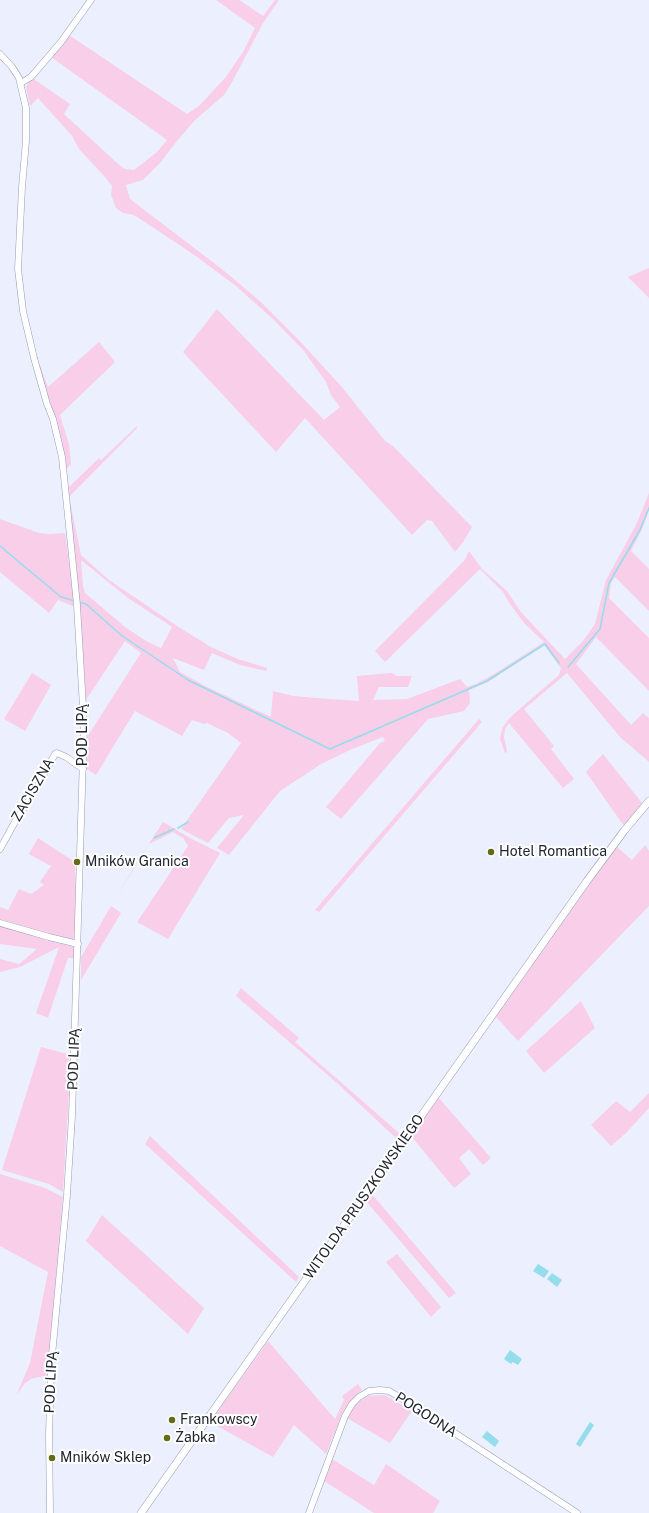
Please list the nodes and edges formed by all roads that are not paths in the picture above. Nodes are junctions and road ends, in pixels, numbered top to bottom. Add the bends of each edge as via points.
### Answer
1 (90, 0) edge
2 (0, 54) edge
3 (21, 83) junction
4 (83, 769) junction
5 (649, 801) edge
6 (0, 849) edge
7 (0, 923) edge
8 (78, 944) junction
9 (50, 1513) edge
10 (141, 1513) edge
11 (309, 1513) edge
12 (577, 1513) edge

1 - 3 street via 61,42 31,76
2 - 3 street, POD LIPĄ via 12,67
3 - 4 street, POD LIPĄ via 26,108 26,141 18,269 34,358 62,457 76,602 84,724
4 - 6 street, ZACISZNA via 66,757 54,754
4 - 8 street, POD LIPĄ
5 - 10 street, WITOLDA PRUSZKOWSKIEGO via 587,881
7 - 8 street
8 - 9 street, POD LIPĄ via 72,1124 50,1366
11 - 12 street, POGODNA via 345,1416 359,1398 369,1391 380,1390 389,1391 406,1401

